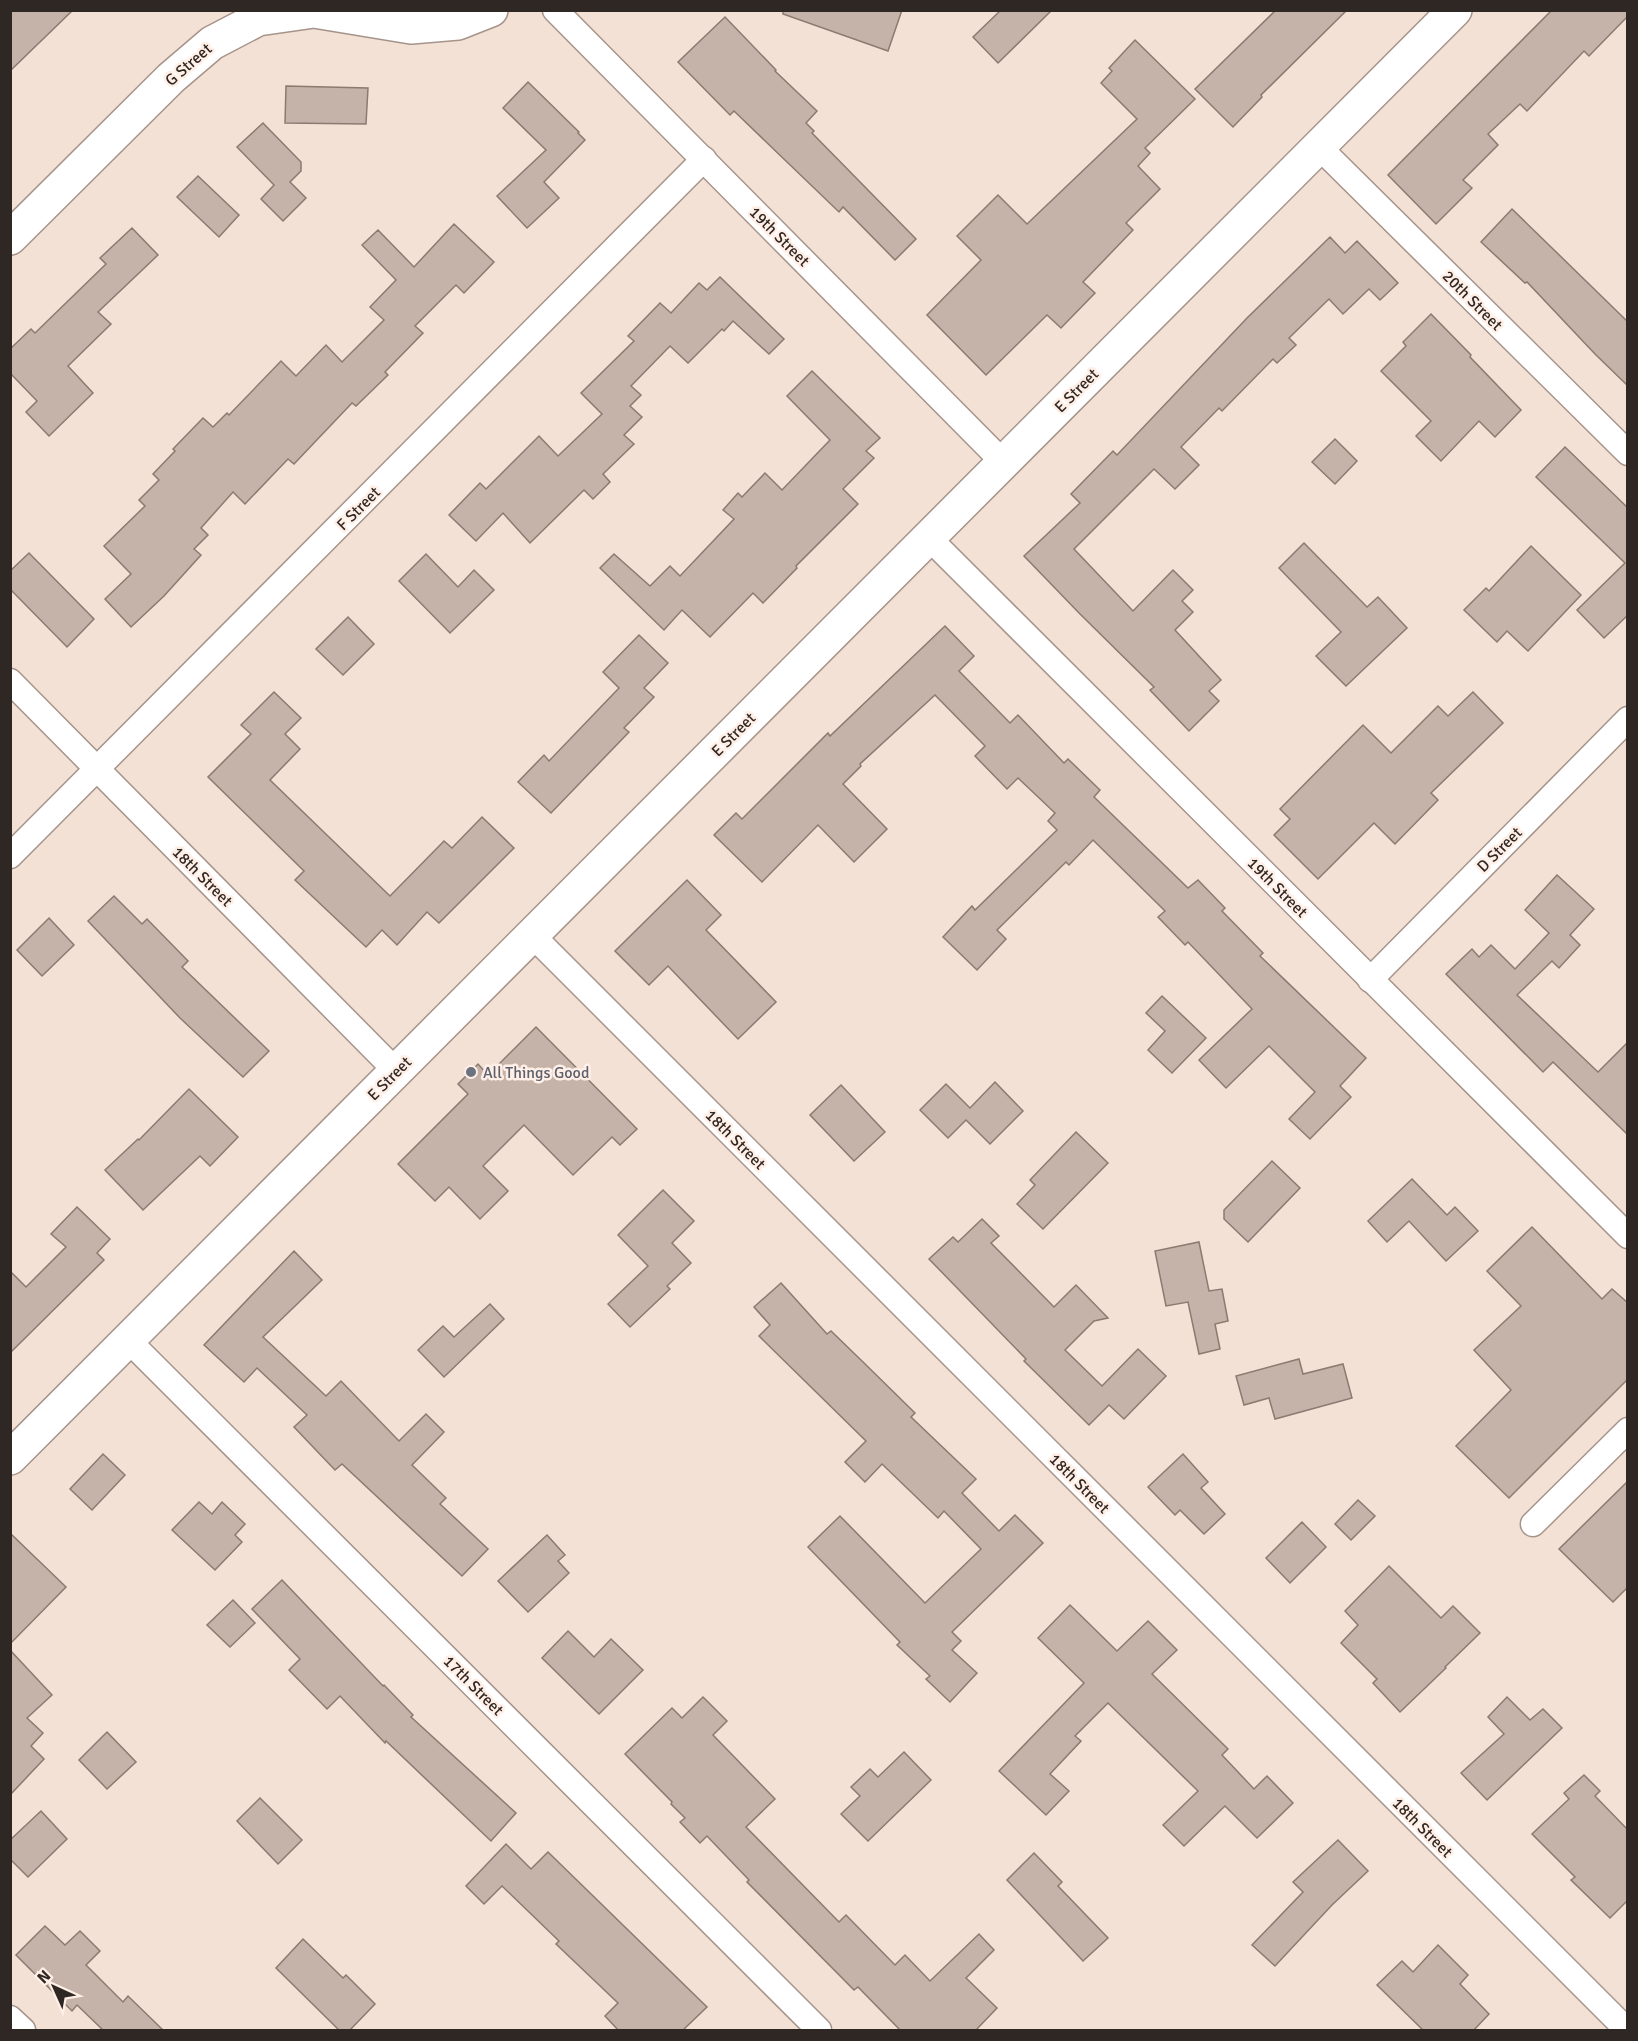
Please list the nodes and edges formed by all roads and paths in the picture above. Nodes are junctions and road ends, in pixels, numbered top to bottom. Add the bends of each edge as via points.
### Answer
1 (491, 10) edge
2 (555, 10) edge
3 (1455, 10) edge
4 (1319, 147) junction
5 (704, 159) junction
6 (10, 238) edge
7 (1628, 453) edge
8 (1004, 463) junction
9 (929, 538) junction
10 (10, 681) edge
11 (1628, 719) edge
12 (98, 769) junction
13 (10, 856) edge
14 (532, 935) junction
15 (1370, 980) junction
16 (396, 1071) junction
17 (1628, 1236) edge
18 (128, 1340) junction
19 (1628, 1430) edge
20 (10, 1458) edge
21 (1533, 1524) dead end
22 (10, 2018) edge
23 (23, 2031) edge
24 (819, 2031) edge
25 (1627, 2031) edge

1 - 6 street, G Street via 458,23 411,27 314,10 258,19 212,43 171,78
2 - 5 street, 19th Street
3 - 4 street, E Street
4 - 7 street, 20th Street
4 - 8 street, E Street
5 - 8 street, 19th Street
5 - 12 street, F Street
8 - 9 street, E Street
9 - 14 street, E Street
9 - 15 street, 19th Street
10 - 12 street, 18th Street
11 - 15 street, D Street
12 - 13 street, F Street
12 - 16 street, 18th Street
14 - 16 street, E Street
14 - 25 street, 18th Street
15 - 17 street, 19th Street
16 - 18 street, E Street
18 - 20 street, E Street
18 - 24 street, 17th Street
19 - 21 street
22 - 23 street

